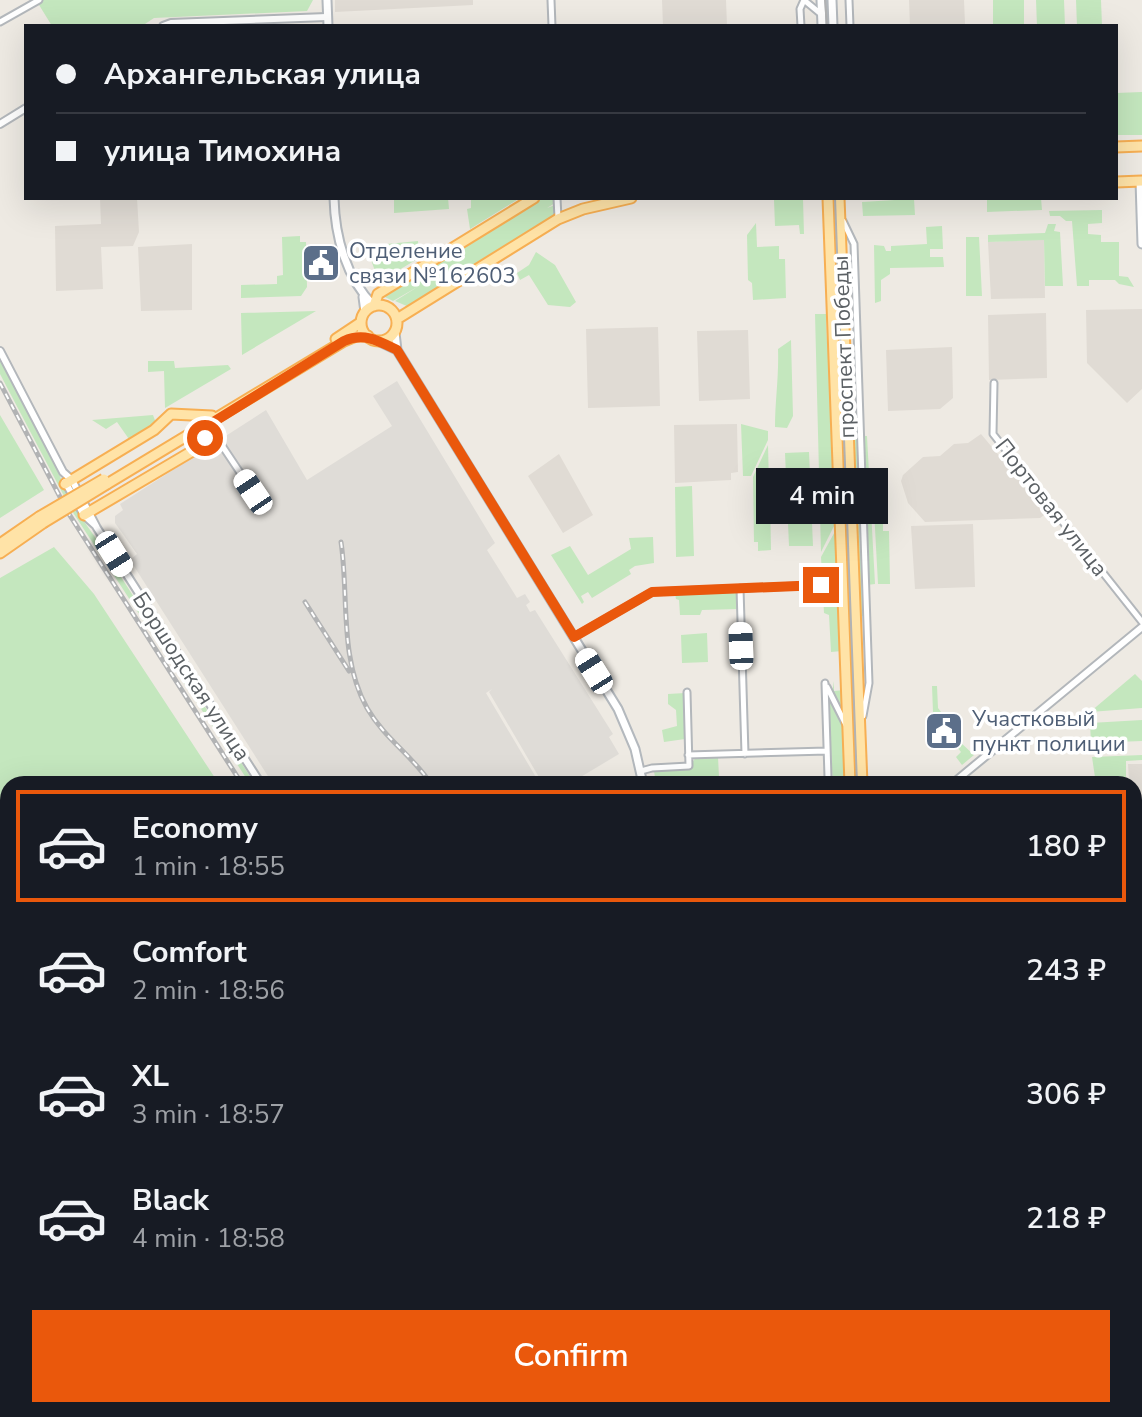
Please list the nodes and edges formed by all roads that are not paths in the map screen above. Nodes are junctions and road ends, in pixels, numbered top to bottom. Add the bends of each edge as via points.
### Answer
1 (39, 0) edge
2 (327, 0) edge
3 (551, 0) edge
4 (804, 0) edge
5 (821, 0) edge
6 (832, 0) edge
7 (849, 0) edge
8 (821, 15) junction
9 (0, 22) edge
10 (328, 22) edge
11 (168, 24) edge
12 (552, 24) edge
13 (801, 24) edge
14 (822, 24) edge
15 (833, 24) edge
16 (850, 24) edge
17 (24, 109) edge
18 (0, 124) edge
19 (1142, 146) edge
20 (1118, 147) edge
21 (1141, 181) edge
22 (1118, 182) edge
23 (334, 200) edge
24 (531, 200) edge
25 (557, 200) edge
26 (622, 200) edge
27 (828, 200) edge
28 (839, 200) edge
29 (840, 214) junction
30 (558, 219) junction
31 (1142, 244) edge
32 (369, 309) junction
33 (397, 319) junction
34 (360, 323) junction
35 (395, 333) junction
36 (368, 336) junction
37 (378, 341) junction
38 (397, 350) junction
39 (0, 351) edge
40 (994, 383) dead end
41 (845, 407) junction
42 (178, 414) junction
43 (214, 418) junction
44 (859, 423) junction
45 (182, 434) junction
46 (202, 442) junction
47 (69, 482) junction
48 (253, 492) dead end
49 (88, 513) junction
50 (41, 520) junction
51 (0, 544) edge
52 (0, 553) edge
53 (821, 585) dead end
54 (740, 588) junction
55 (1142, 624) edge
56 (574, 637) junction
57 (687, 692) dead end
58 (840, 713) junction
59 (826, 715) junction
60 (847, 728) junction
61 (859, 729) junction
62 (827, 751) junction
63 (745, 754) junction
64 (688, 755) junction
65 (641, 771) junction
66 (256, 776) edge
67 (642, 776) edge
68 (828, 776) edge
69 (850, 776) edge
70 (862, 776) edge
71 (962, 776) edge

1 - 9 street
2 - 10 main road
3 - 12 street
4 - 8 street
4 - 13 street
5 - 8 main road
6 - 15 main road
7 - 16 street
8 - 14 main road
10 - 11 street
17 - 18 street
19 - 20 main road
21 - 22 main road
21 - 31 main road
23 - 32 main road via 342,252
24 - 32 main road via 378,294
25 - 30 street
26 - 30 main road
27 - 60 main road, проспект Победы
28 - 29 main road, проспект Победы
29 - 41 main road, проспект Победы
29 - 44 street via 854,244
30 - 33 main road
32 - 33 main road via 388,307
32 - 34 main road
33 - 35 main road
34 - 36 main road
34 - 43 main road
35 - 37 main road
35 - 38 main road
36 - 37 main road
36 - 43 main road via 344,341
37 - 38 main road
38 - 56 main road
39 - 47 street, Боршодская улица
40 - 55 street, Портовая улица via 993,434
41 - 44 street
41 - 61 main road, проспект Победы
42 - 43 main road
42 - 45 main road via 184,420
42 - 47 main road
43 - 45 main road
43 - 46 main road
44 - 61 street via 869,683
45 - 46 main road
45 - 50 main road, bridge
46 - 48 street via 221,444
46 - 49 main road
47 - 49 street, Боршодская улица
49 - 66 street, Боршодская улица
50 - 51 main road
50 - 52 main road
53 - 54 street
54 - 56 street via 652,592
54 - 63 street
55 - 71 street
56 - 65 main road via 623,719
57 - 64 street
58 - 59 street
58 - 59 street via 825,683
58 - 60 street
59 - 62 street
60 - 69 main road, проспект Победы
61 - 70 main road, проспект Победы
62 - 63 street
62 - 68 street
63 - 64 street
64 - 65 street via 689,766
65 - 67 main road

